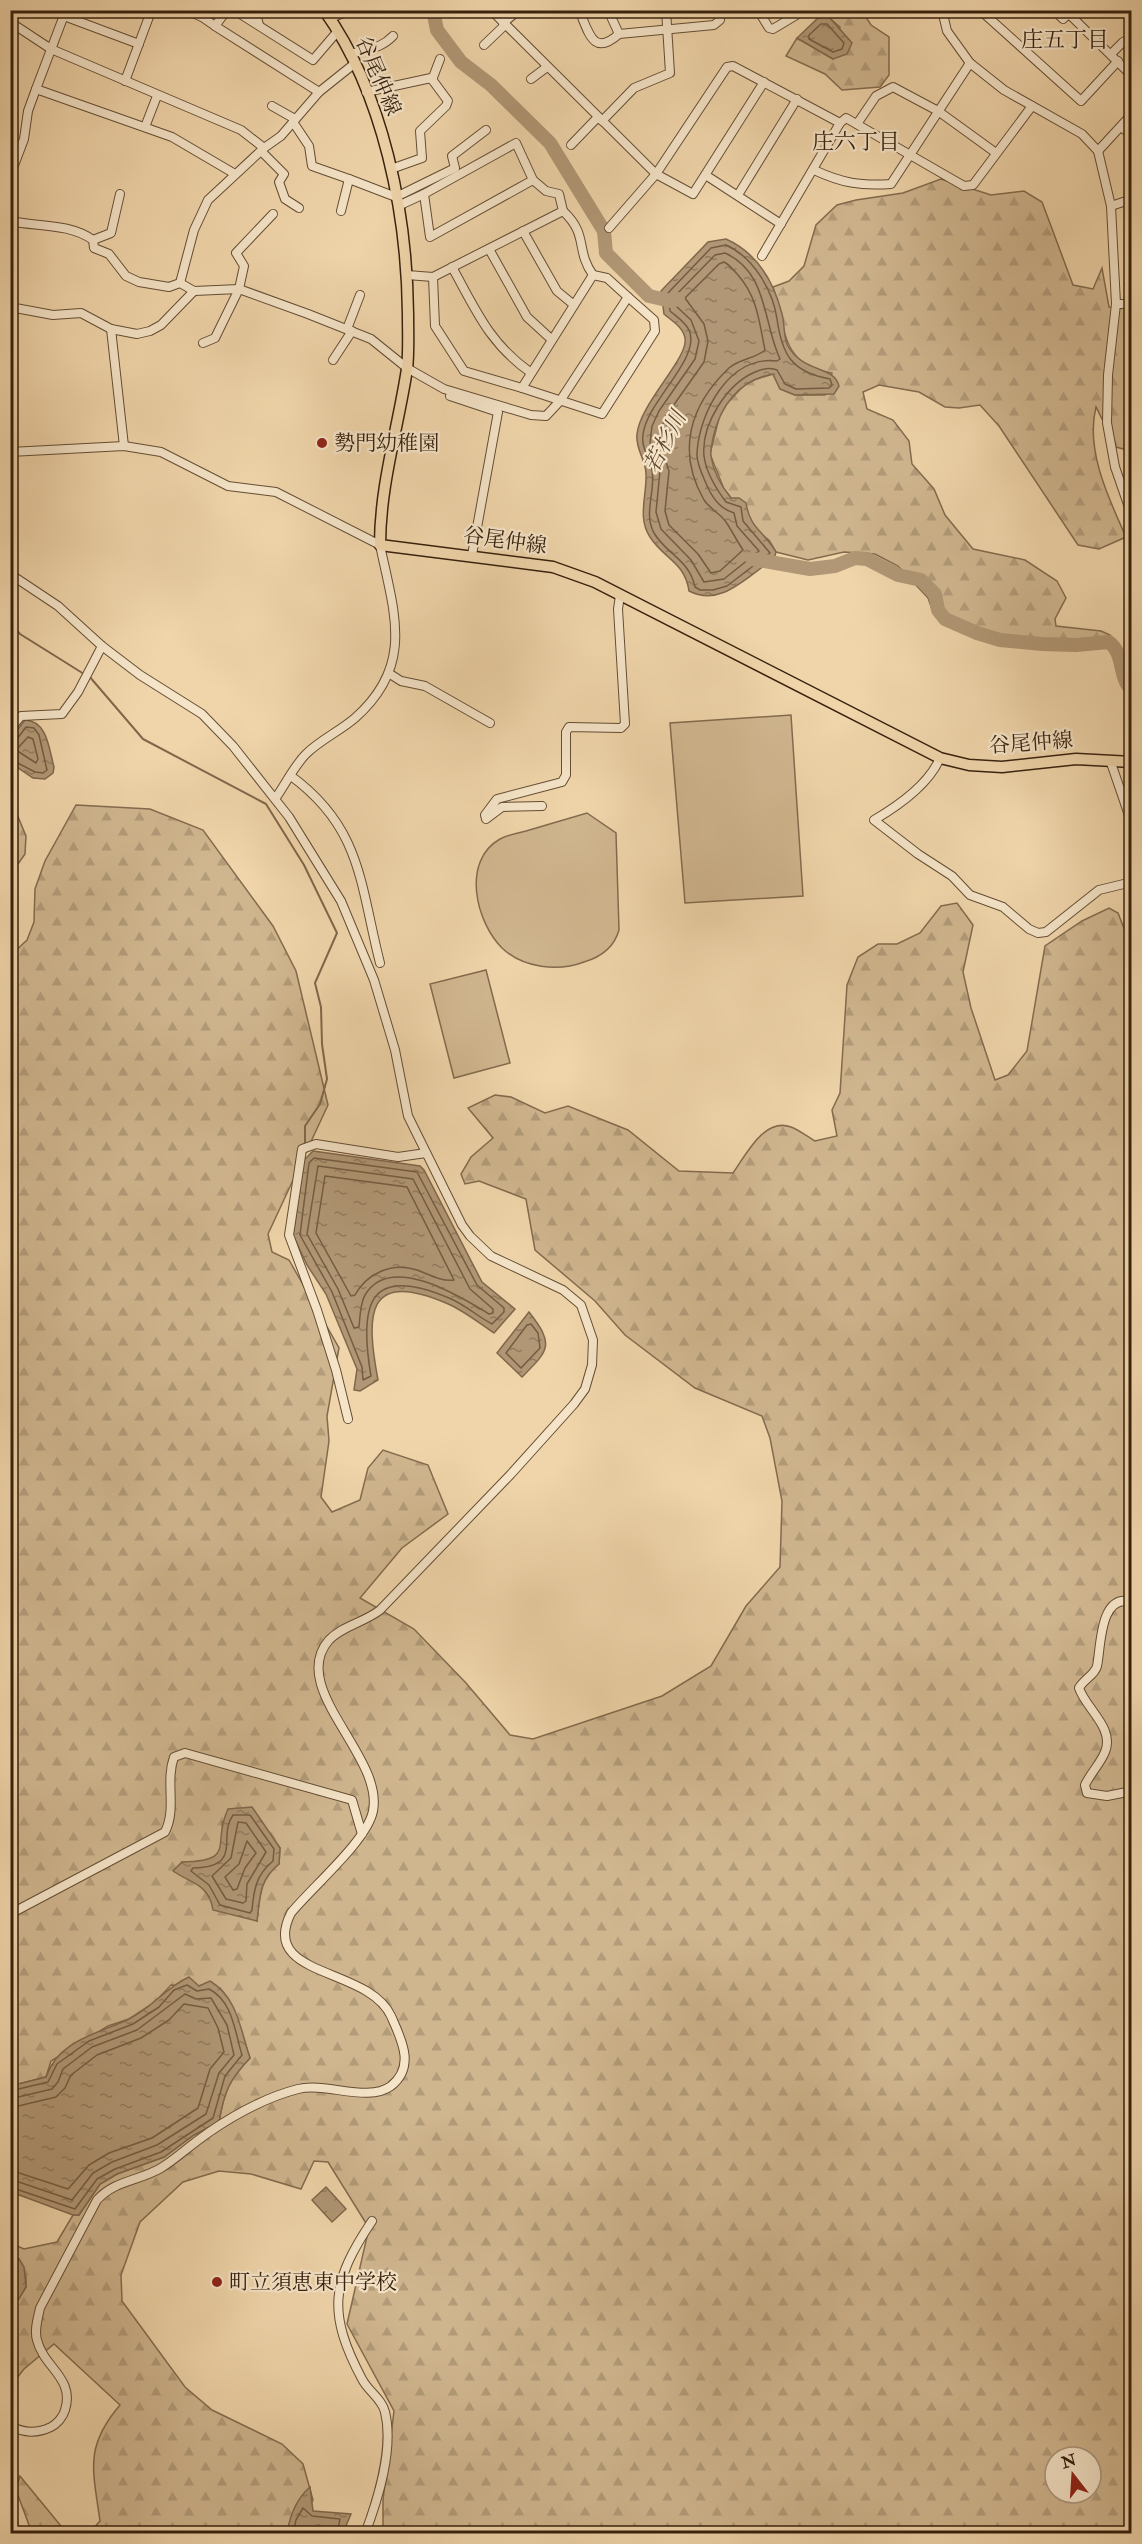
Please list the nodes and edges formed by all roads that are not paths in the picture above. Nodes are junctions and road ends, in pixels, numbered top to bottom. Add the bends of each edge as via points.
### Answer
1 (57, 10) edge
2 (140, 10) edge
3 (158, 10) edge
4 (186, 10) edge
5 (227, 10) edge
6 (234, 10) edge
7 (255, 10) edge
8 (352, 10) edge
9 (491, 10) edge
10 (519, 10) edge
11 (579, 10) edge
12 (608, 10) edge
13 (666, 10) edge
14 (721, 10) edge
15 (758, 10) edge
16 (942, 10) edge
17 (980, 10) edge
18 (1054, 10) edge
19 (425, 11) edge
20 (441, 11) edge
21 (803, 11) edge
22 (1071, 12) edge
23 (65, 13) edge
24 (150, 14) junction
25 (202, 14) edge
26 (327, 14) edge
27 (10, 22) edge
28 (259, 24) junction
29 (504, 24) junction
30 (215, 26) junction
31 (668, 30) junction
32 (337, 32) junction
33 (619, 34) junction
34 (393, 36) dead end
35 (1131, 38) edge
36 (139, 44) junction
37 (484, 45) dead end
38 (51, 49) junction
39 (1111, 54) junction
40 (352, 59) junction
41 (440, 59) dead end
42 (1118, 62) junction
43 (970, 63) junction
44 (547, 67) junction
45 (1131, 76) edge
46 (531, 79) dead end
47 (432, 80) junction
48 (125, 81) junction
49 (764, 82) junction
50 (36, 89) junction
51 (319, 92) junction
52 (366, 92) junction
53 (157, 96) junction
54 (797, 99) junction
55 (272, 106) dead end
56 (1032, 106) junction
57 (938, 111) junction
58 (1131, 114) edge
59 (600, 119) junction
60 (294, 121) junction
61 (840, 123) junction
62 (857, 124) junction
63 (1121, 127) junction
64 (145, 128) junction
65 (486, 130) dead end
66 (1131, 135) edge
67 (571, 145) dead end
68 (262, 149) junction
69 (1098, 151) junction
70 (910, 153) junction
71 (996, 153) junction
72 (391, 169) junction
73 (813, 170) junction
74 (235, 174) junction
75 (656, 174) junction
76 (10, 176) edge
77 (707, 176) junction
78 (349, 179) junction
79 (533, 180) junction
80 (120, 194) dead end
81 (424, 194) junction
82 (738, 195) junction
83 (1131, 199) edge
84 (397, 201) junction
85 (1111, 206) junction
86 (299, 208) dead end
87 (342, 211) dead end
88 (564, 211) junction
89 (273, 214) dead end
90 (10, 221) edge
91 (781, 224) junction
92 (609, 228) dead end
93 (523, 231) junction
94 (93, 240) junction
95 (489, 249) junction
96 (762, 256) dead end
97 (452, 267) junction
98 (407, 275) junction
99 (593, 275) junction
100 (433, 277) junction
101 (180, 283) junction
102 (239, 288) junction
103 (194, 291) junction
104 (360, 295) dead end
105 (628, 297) junction
106 (1116, 304) junction
107 (1131, 304) edge
108 (574, 305) junction
109 (10, 307) edge
110 (111, 329) junction
111 (350, 330) junction
112 (551, 339) junction
113 (202, 343) dead end
114 (333, 360) dead end
115 (407, 368) junction
116 (530, 372) junction
117 (522, 388) junction
118 (444, 389) junction
119 (560, 401) junction
120 (124, 446) junction
121 (10, 452) edge
122 (1131, 516) edge
123 (380, 545) junction
124 (472, 555) junction
125 (10, 574) edge
126 (620, 595) junction
127 (102, 646) junction
128 (390, 674) junction
129 (490, 723) dead end
130 (10, 729) edge
131 (940, 758) junction
132 (1110, 760) junction
133 (1131, 762) edge
134 (291, 776) junction
135 (275, 799) junction
136 (542, 806) dead end
137 (1131, 824) edge
138 (1131, 882) edge
139 (380, 963) dead end
140 (426, 1153) junction
141 (348, 1419) dead end
142 (1131, 1602) edge
143 (1131, 1791) edge
144 (362, 1834) junction
145 (10, 1914) edge
146 (372, 2221) dead end
147 (10, 2426) edge
148 (365, 2534) edge

1 - 23 street
2 - 24 street
3 - 24 street
4 - 25 street
5 - 30 street
6 - 28 street
7 - 28 street
8 - 26 street
9 - 29 street
10 - 29 street
11 - 33 street via 592,39 599,44 609,43
12 - 33 street
13 - 31 street
14 - 31 street via 720,20 714,25
15 - 21 street via 773,29
16 - 43 street via 947,31
17 - 42 street via 1081,101
18 - 22 street via 1063,20
19 - 20 street
22 - 39 street
23 - 36 street
23 - 38 street
24 - 36 street
25 - 30 street
26 - 32 main road, 谷尾仲線
27 - 38 street
28 - 32 street via 313,60
29 - 37 street
29 - 44 street
30 - 51 street
31 - 33 street
31 - 59 street via 670,73 634,88
32 - 40 main road, 谷尾仲線
34 - 40 street via 377,48 358,50
35 - 39 street
36 - 48 street
38 - 48 street
38 - 50 street
39 - 42 street
40 - 51 street
40 - 52 main road, 谷尾仲線
41 - 47 street
42 - 45 street
43 - 56 street
43 - 57 street
44 - 46 street
44 - 59 street
47 - 52 street
47 - 72 street via 448,101 420,131 422,159
48 - 53 street
49 - 54 street
49 - 75 street via 733,66 727,67
49 - 77 street
50 - 64 street
50 - 76 street
51 - 60 street
52 - 72 main road, 谷尾仲線
53 - 64 street
53 - 68 street via 241,130
54 - 61 street
54 - 82 street
55 - 60 street
56 - 69 street via 1082,134
56 - 71 street
57 - 62 street via 893,87 876,96
57 - 70 street
57 - 71 street
58 - 63 street
59 - 67 street
59 - 75 street
60 - 68 street
60 - 78 street via 309,146 312,166
61 - 62 street via 846,118
61 - 73 street
62 - 70 street
63 - 66 street
63 - 69 street
64 - 74 street via 172,137
65 - 84 street via 452,156 455,168
68 - 74 street
68 - 86 street via 284,174 279,182 285,199
69 - 85 street
70 - 71 street via 964,186 973,184
70 - 73 street via 891,184 860,186
72 - 84 main road, 谷尾仲線
73 - 91 street
74 - 101 street via 208,200 194,230
75 - 77 street via 693,194
75 - 92 street
77 - 82 street
78 - 84 street
78 - 87 street
79 - 81 street via 516,143
79 - 81 street via 429,237
79 - 88 street via 546,191 559,194
80 - 94 street via 111,233
81 - 84 street
82 - 91 street
83 - 85 street
84 - 98 main road, 谷尾仲線
85 - 106 street
88 - 93 street
88 - 99 street via 582,237 585,264
89 - 102 street via 236,253 244,266
90 - 94 street via 72,228
91 - 96 street
93 - 95 street
93 - 108 street via 556,291
94 - 101 street via 94,248 109,254 126,276 152,285 169,287
95 - 97 street
95 - 112 street via 527,317
97 - 100 street
97 - 116 street via 491,337
98 - 100 street
98 - 115 main road, 谷尾仲線
99 - 105 street via 607,278
99 - 108 street
100 - 117 street via 435,326 464,372
101 - 103 street
102 - 103 street
102 - 111 street
102 - 113 street via 215,338
103 - 110 street via 175,313 150,332
104 - 111 street
105 - 119 street
105 - 119 street via 654,320 655,332 602,414
106 - 107 street
106 - 122 street via 1107,423 1115,467
108 - 112 street
109 - 110 street via 52,315 81,313
110 - 120 street
111 - 114 street
111 - 115 street via 371,339
112 - 116 street
115 - 118 street
115 - 123 main road, 谷尾仲線 via 383,490
116 - 117 street
117 - 119 street
118 - 119 street via 531,415 546,416
118 - 124 street via 447,395 498,412
120 - 121 street
120 - 123 street via 161,452 228,486 276,492
123 - 124 main road, 谷尾仲線
123 - 128 street via 396,625
124 - 126 main road, 谷尾仲線 via 553,567
125 - 127 street via 58,606
126 - 131 main road, 谷尾仲線
126 - 136 street via 625,724 621,728 569,727 566,775 562,782 497,799 485,815 486,819 502,807
127 - 130 street via 62,714 21,716
127 - 135 street via 202,714
128 - 129 street via 401,681 425,686
128 - 134 street via 376,699 306,754
131 - 132 main road, 谷尾仲線 via 1002,767 1076,759
131 - 138 street via 934,773 874,820 952,876 970,895 1003,907 1038,933 1046,932 1099,890
132 - 133 main road, 谷尾仲線
132 - 137 street
134 - 135 street
134 - 139 street via 316,794 342,829 358,864
135 - 140 street via 320,865 345,911 374,980 395,1050 408,1116
140 - 141 street via 398,1157 316,1144 302,1149 289,1235 317,1310
140 - 144 street via 462,1225 476,1243 491,1256 563,1290 581,1305 593,1340 593,1353 585,1389 511,1474 380,1610 339,1631 322,1650 318,1673 321,1683 372,1783 373,1812
142 - 143 street via 1117,1604 1108,1612 1101,1627 1095,1672 1079,1688 1102,1723 1107,1741 1105,1752 1085,1785 1088,1793 1107,1796
144 - 145 street via 352,1800 184,1753 174,1757 171,1766 172,1812 165,1832
144 - 147 street via 291,1913 286,1923 286,1944 295,1958 366,1988 387,2008 406,2058 399,2078 390,2087 376,2092 314,2086 286,2092 223,2123 161,2168 105,2191 37,2319 36,2338 43,2356 66,2386 64,2416 41,2432 24,2432
146 - 148 street via 344,2271 336,2298 342,2332 362,2379 382,2403 386,2417 384,2470

